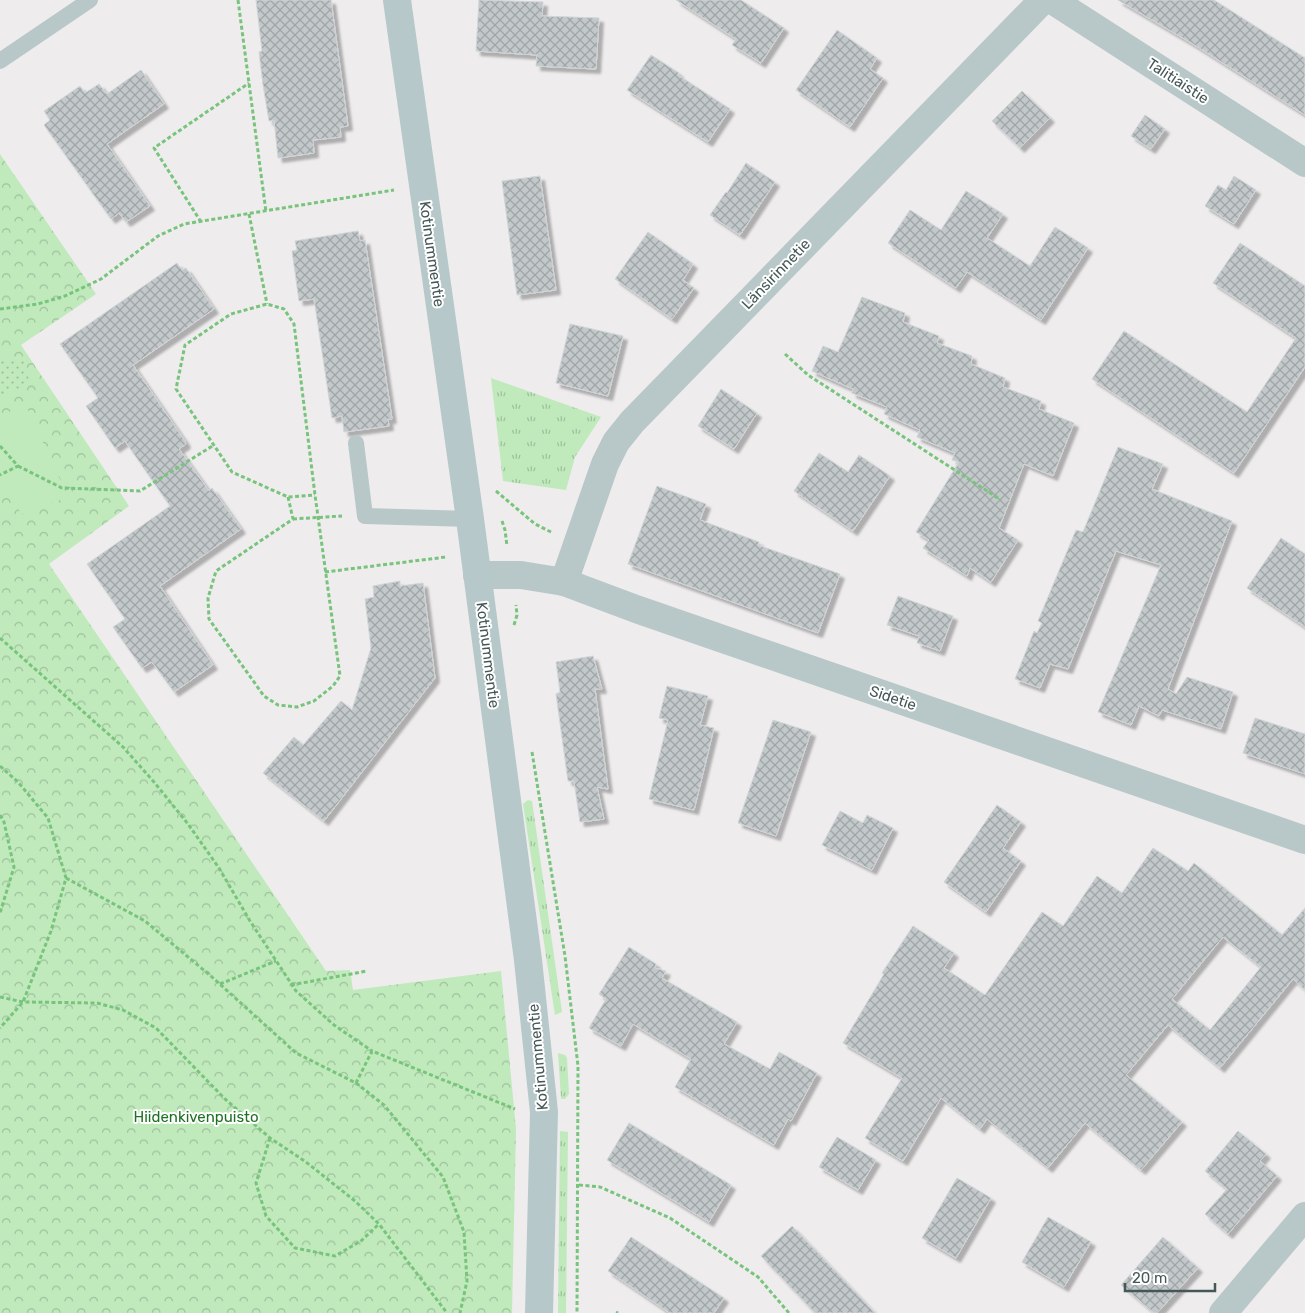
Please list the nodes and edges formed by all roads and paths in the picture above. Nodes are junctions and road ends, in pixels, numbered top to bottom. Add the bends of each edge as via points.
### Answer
1 (90, 0) edge
2 (238, 0) edge
3 (397, 0) edge
4 (1043, 0) edge
5 (1052, 0) edge
6 (0, 61) edge
7 (249, 83) junction
8 (1305, 163) edge
9 (422, 185) junction
10 (266, 212) junction
11 (249, 214) junction
12 (201, 222) junction
13 (267, 304) junction
14 (0, 309) edge
15 (785, 354) dead end
16 (356, 443) dead end
17 (214, 445) junction
18 (0, 446) edge
19 (18, 466) junction
20 (0, 475) edge
21 (493, 488) dead end
22 (315, 495) junction
23 (288, 497) junction
24 (1001, 500) dead end
25 (365, 516) junction
26 (318, 517) junction
27 (293, 519) junction
28 (470, 519) junction
29 (553, 533) dead end
30 (451, 556) dead end
31 (325, 572) junction
32 (478, 575) junction
33 (564, 582) junction
34 (0, 638) edge
35 (0, 766) edge
36 (0, 815) edge
37 (1305, 840) edge
38 (66, 878) junction
39 (0, 913) edge
40 (276, 961) junction
41 (367, 972) dead end
42 (220, 984) junction
43 (291, 985) junction
44 (0, 997) edge
45 (23, 1002) junction
46 (0, 1028) edge
47 (372, 1051) junction
48 (356, 1083) junction
49 (515, 1109) dead end
50 (270, 1138) junction
51 (579, 1185) dead end
52 (1305, 1216) edge
53 (379, 1224) junction
54 (447, 1313) edge
55 (460, 1313) edge
56 (540, 1313) edge
57 (789, 1313) edge
58 (1223, 1313) edge

1 - 6 lane
2 - 7 path
3 - 9 main road, Kotinummentie
4 - 33 street, Länsirinnetie via 632,422 616,442 605,464
5 - 8 street, Talitiaistie
7 - 10 path
7 - 12 path via 154,148
9 - 10 path
9 - 28 main road, Kotinummentie
10 - 11 path
11 - 12 path
11 - 13 path
12 - 14 path via 184,224 158,236 101,279 65,296 38,304
13 - 17 path via 231,314 184,345 176,389
13 - 22 path via 284,309 294,324
15 - 24 path via 808,375
16 - 25 lane
17 - 19 path via 140,491 62,488
17 - 23 path via 232,472
18 - 19 path
19 - 20 path
21 - 29 path via 535,524
22 - 23 path
22 - 26 path
23 - 27 path
25 - 26 path
25 - 28 lane
26 - 27 path
26 - 31 path
27 - 31 path via 216,571 208,598 209,619 264,696 278,705 297,707 314,701 340,676
28 - 32 main road, Kotinummentie
30 - 31 path
32 - 33 street, Sidetie via 522,574
32 - 56 main road, Kotinummentie via 528,960 544,1112
33 - 37 street, Sidetie
34 - 40 path via 123,747 154,782 219,868
35 - 38 path via 48,818
36 - 39 path via 14,867
38 - 42 path via 144,921
38 - 45 path via 51,931
40 - 42 path
40 - 43 path
41 - 43 path
42 - 48 path via 296,1053
43 - 47 path via 334,1025
44 - 45 path
45 - 46 path
45 - 50 path via 97,1003 123,1010 140,1019 156,1028 225,1099
47 - 48 path
47 - 49 path
48 - 55 path via 384,1106 443,1177 464,1232 467,1281
50 - 53 path via 306,1162
50 - 53 path via 256,1183 266,1216 294,1248 335,1256 361,1241
51 - 57 path via 600,1187 670,1218 758,1276
52 - 58 street
53 - 54 path

